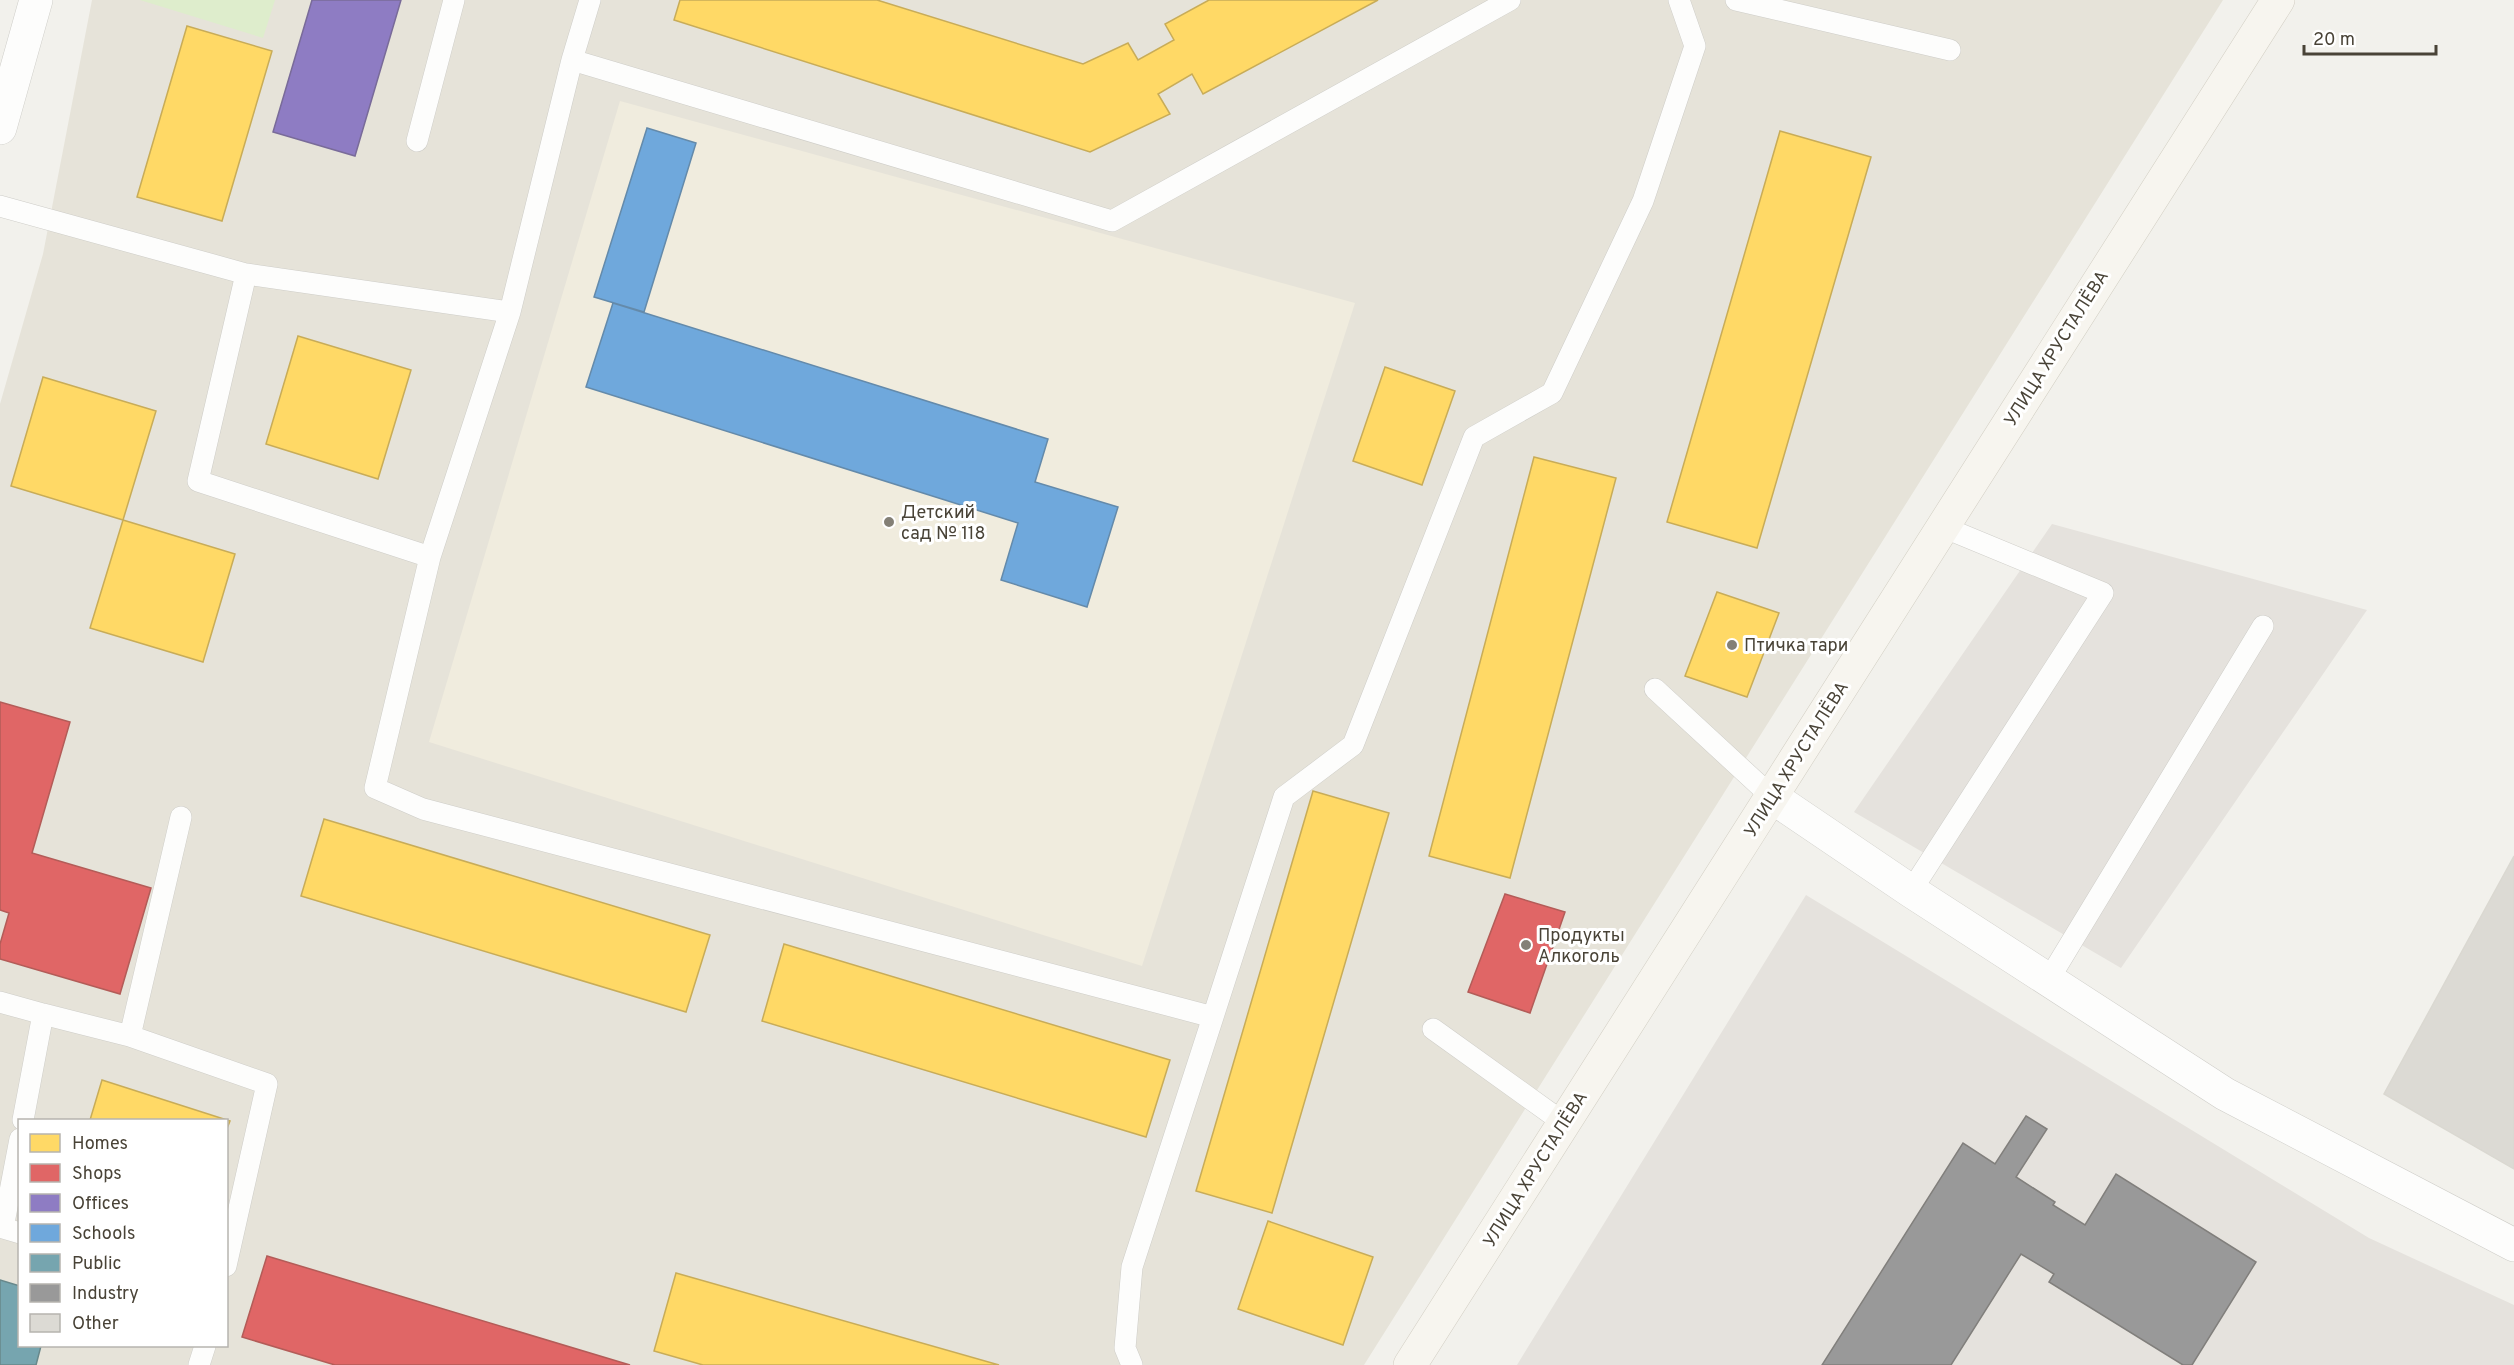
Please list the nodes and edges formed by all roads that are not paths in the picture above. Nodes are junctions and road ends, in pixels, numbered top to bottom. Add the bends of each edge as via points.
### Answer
1 (36, 0) edge
2 (454, 0) edge
3 (590, 0) edge
4 (1510, 0) edge
5 (1679, 0) edge
6 (1736, 0) edge
7 (2278, 0) edge
8 (1950, 50) dead end
9 (572, 60) junction
10 (0, 128) edge
11 (417, 141) dead end
12 (0, 206) edge
13 (246, 274) junction
14 (510, 312) junction
15 (1943, 527) junction
16 (430, 557) junction
17 (2263, 626) dead end
18 (1655, 689) dead end
19 (1772, 797) junction
20 (181, 817) dead end
21 (1911, 891) junction
22 (2049, 980) junction
23 (0, 1002) edge
24 (43, 1014) junction
25 (1213, 1017) junction
26 (1433, 1029) dead end
27 (130, 1036) junction
28 (23, 1119) edge
29 (1564, 1123) junction
30 (18, 1149) edge
31 (18, 1232) edge
32 (2514, 1245) edge
33 (228, 1257) edge
34 (205, 1347) edge
35 (200, 1365) edge
36 (1132, 1365) edge
37 (1410, 1365) edge

1 - 10 street
2 - 11 lane
3 - 9 lane
4 - 9 lane via 1112,221
5 - 25 lane via 1695,46 1643,201 1552,393 1474,437 1353,745 1284,797
6 - 8 lane
7 - 15 main road, УЛИЦА ХРУСТАЛЁВА
9 - 14 lane
12 - 13 lane
13 - 14 lane
13 - 16 lane via 198,481
14 - 16 lane
15 - 19 main road, УЛИЦА ХРУСТАЛЁВА
15 - 21 lane via 2103,593
16 - 25 lane via 375,788 423,809
17 - 22 lane
18 - 19 lane
19 - 21 street
19 - 29 main road, УЛИЦА ХРУСТАЛЁВА
20 - 27 lane
21 - 22 street
22 - 32 street via 2225,1094
23 - 24 lane
24 - 27 lane
24 - 28 lane
25 - 36 lane via 1132,1267 1125,1348
26 - 29 lane
27 - 33 lane via 267,1084
29 - 37 main road, УЛИЦА ХРУСТАЛЁВА
30 - 31 lane via 3,1228
34 - 35 lane

